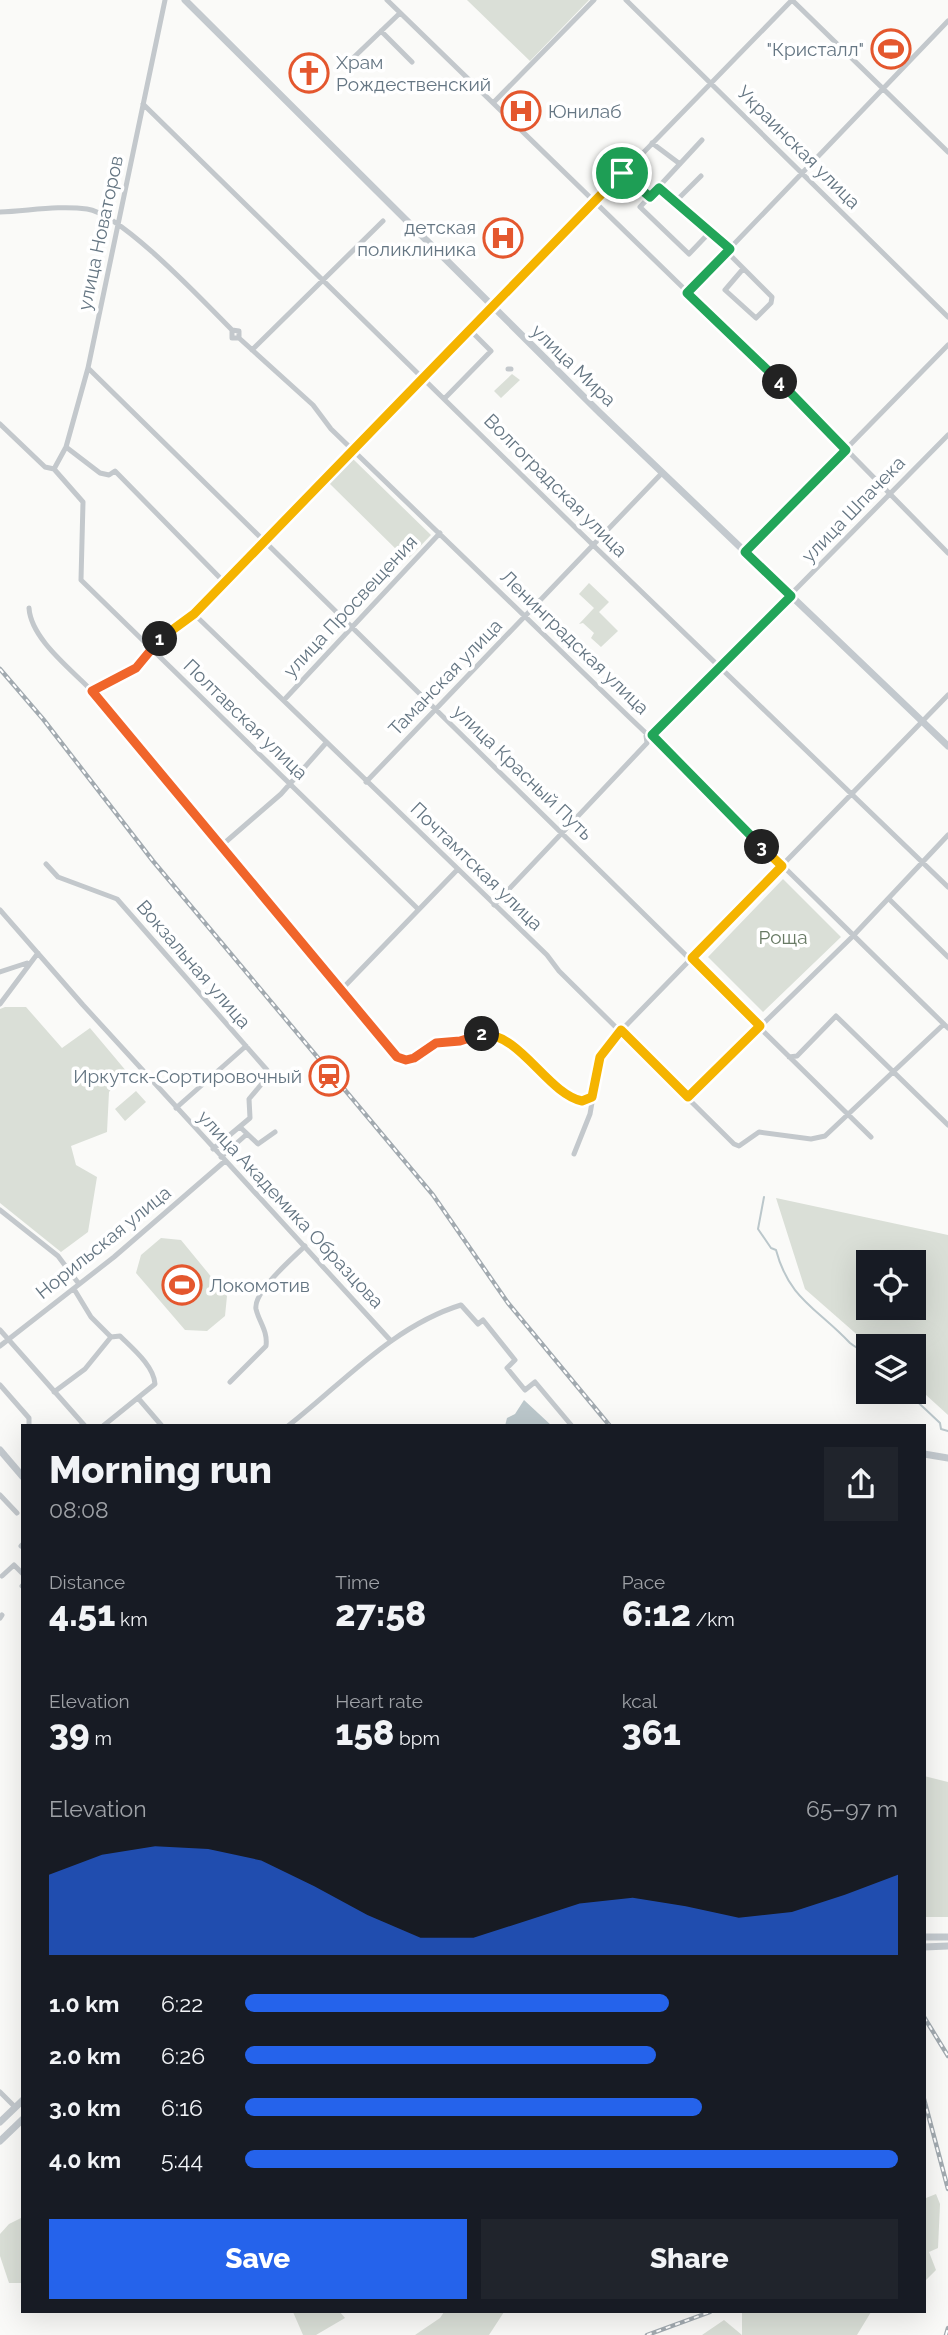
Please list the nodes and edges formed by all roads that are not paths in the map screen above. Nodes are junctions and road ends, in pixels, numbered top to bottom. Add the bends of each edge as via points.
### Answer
1 (164, 0) edge
2 (185, 0) edge
3 (387, 0) edge
4 (594, 0) edge
5 (626, 0) edge
6 (792, 0) edge
7 (400, 13) junction
8 (948, 22) edge
9 (381, 31) junction
10 (352, 59) dead end
11 (412, 62) dead end
12 (710, 82) junction
13 (882, 87) junction
14 (492, 103) junction
15 (143, 104) junction
16 (702, 140) dead end
17 (652, 143) junction
18 (948, 152) edge
19 (680, 164) junction
20 (802, 172) junction
21 (622, 173) junction
22 (701, 176) dead end
23 (659, 188) junction
24 (650, 197) junction
25 (595, 202) junction
26 (675, 202) junction
27 (0, 212) edge
28 (383, 221) dead end
29 (118, 226) junction
30 (710, 232) junction
31 (729, 251) junction
32 (743, 269) junction
33 (324, 280) junction
34 (687, 293) junction
35 (492, 307) junction
36 (948, 317) edge
37 (470, 330) junction
38 (948, 345) edge
39 (252, 350) junction
40 (88, 368) junction
41 (423, 378) junction
42 (445, 398) junction
43 (0, 424) edge
44 (948, 435) edge
45 (66, 447) junction
46 (354, 450) junction
47 (846, 450) junction
48 (54, 470) junction
49 (662, 473) junction
50 (888, 495) junction
51 (440, 533) junction
52 (263, 542) junction
53 (593, 546) junction
54 (745, 552) junction
55 (948, 553) edge
56 (225, 583) junction
57 (791, 596) junction
58 (29, 608) dead end
59 (194, 614) junction
60 (525, 616) junction
61 (351, 628) junction
62 (151, 648) junction
63 (718, 666) junction
64 (92, 691) junction
65 (948, 695) edge
66 (284, 700) junction
67 (435, 709) junction
68 (922, 722) junction
69 (652, 735) junction
70 (657, 741) junction
71 (326, 743) junction
72 (647, 743) junction
73 (948, 746) edge
74 (366, 782) junction
75 (289, 783) junction
76 (853, 793) junction
77 (562, 832) junction
78 (948, 835) edge
79 (220, 846) junction
80 (923, 863) junction
81 (46, 864) dead end
82 (782, 866) junction
83 (458, 869) junction
84 (948, 887) edge
85 (889, 899) junction
86 (494, 905) junction
87 (417, 908) junction
88 (0, 909) edge
89 (852, 937) junction
90 (38, 953) junction
91 (948, 957) edge
92 (692, 958) junction
93 (28, 963) junction
94 (0, 972) edge
95 (342, 989) junction
96 (0, 1004) edge
97 (760, 1026) junction
98 (946, 1026) edge
99 (621, 1030) junction
100 (246, 1046) junction
101 (789, 1058) junction
102 (893, 1075) junction
103 (592, 1097) junction
104 (688, 1097) junction
105 (176, 1108) junction
106 (848, 1114) junction
107 (948, 1125) edge
108 (240, 1127) junction
109 (275, 1132) dead end
110 (247, 1134) junction
111 (871, 1137) dead end
112 (213, 1149) junction
113 (574, 1154) dead end
114 (223, 1159) junction
115 (0, 1210) edge
116 (305, 1246) junction
117 (76, 1286) junction
118 (0, 1330) edge
119 (111, 1337) junction
120 (9, 1339) junction
121 (391, 1341) junction
122 (0, 1346) edge
123 (230, 1382) dead end
124 (0, 1385) edge
125 (54, 1392) junction
126 (138, 1398) junction
127 (29, 1424) edge
128 (83, 1424) edge
129 (106, 1424) edge
130 (160, 1424) edge
131 (290, 1424) edge
132 (570, 1424) edge
133 (0, 1450) edge
134 (926, 1454) edge
135 (948, 1458) edge
136 (21, 1475) edge
137 (0, 1495) edge
138 (17, 1513) dead end
139 (21, 1572) edge
140 (2, 1576) dead end
141 (926, 1937) edge
142 (948, 1937) edge
143 (948, 1946) edge
144 (926, 1947) edge
145 (0, 2092) edge
146 (21, 2101) edge
147 (15, 2107) junction
148 (21, 2119) edge
149 (0, 2122) edge
150 (0, 2141) edge

1 - 15 street, улица Новаторов
2 - 35 main road, улица Мира
3 - 7 street
4 - 14 street
5 - 12 street, Украинская улица
6 - 12 street
6 - 13 street
7 - 9 street
7 - 14 street
8 - 13 street
9 - 10 street
9 - 11 street
12 - 17 street
12 - 20 street, Украинская улица
13 - 18 street
13 - 20 street
14 - 25 street
15 - 29 street, улица Новаторов
15 - 33 street, Волгоградская улица
16 - 19 street
17 - 19 street
17 - 21 street
19 - 23 street
20 - 31 street
20 - 36 street, Украинская улица
21 - 24 street
21 - 25 street
22 - 26 street
23 - 24 street
23 - 26 street
24 - 30 street via 640,207 690,254
25 - 34 street
25 - 35 street
26 - 30 street
27 - 29 street, Ленинградская улица via 85,209
28 - 33 street
29 - 39 street, Ленинградская улица via 232,330 239,331 239,338
29 - 40 street, улица Новаторов
30 - 31 street
31 - 32 street
31 - 34 street
32 - 32 street via 772,299 756,318 725,289
33 - 39 street
33 - 41 street, Волгоградская улица
34 - 47 street
35 - 37 street
35 - 49 main road, улица Мира
37 - 41 street
37 - 42 street via 491,351
38 - 47 street
39 - 46 street, Ленинградская улица
40 - 45 street, улица Новаторов
40 - 52 street, улица Красный Путь
41 - 42 street, Волгоградская улица
41 - 46 street
42 - 53 street, Волгоградская улица
43 - 48 street via 45,467
44 - 50 street, улица Шпачека
45 - 48 street, улица Новаторов
45 - 56 street via 100,473 115,471
46 - 51 street, Ленинградская улица
46 - 52 street
47 - 50 street
47 - 54 street
48 - 62 street, Полтавская улица via 83,502 81,580
49 - 53 street, Таманская улица
49 - 54 main road, улица Мира
50 - 55 street
50 - 57 street, улица Шпачека
51 - 60 street, Ленинградская улица
51 - 61 street, улица Просвещения
52 - 56 street
52 - 61 street, улица Красный Путь
53 - 60 street, Таманская улица
53 - 63 street, Волгоградская улица
54 - 57 main road, улица Мира
56 - 59 street
57 - 63 street, улица Шпачека
57 - 68 main road, улица Мира
58 - 64 street via 38,631
59 - 62 street
59 - 66 street, Почтамтская улица
60 - 67 street, Таманская улица
60 - 69 street, Ленинградская улица
61 - 66 street, улица Просвещения
61 - 67 street, улица Красный Путь
62 - 64 street via 136,668
62 - 75 street, Полтавская улица
63 - 69 street, улица Шпачека
63 - 76 street, Волгоградская улица
64 - 79 street
65 - 68 street
66 - 71 street, Почтамтская улица
67 - 74 street, Таманская улица
67 - 77 street, улица Красный Путь
68 - 73 main road, улица Мира
68 - 76 street
69 - 70 street, Ленинградская улица
69 - 72 street, улица Шпачека via 646,736
70 - 72 street
70 - 82 street, Ленинградская улица
71 - 74 street, Почтамтская улица
71 - 75 street
72 - 77 street, улица Шпачека
74 - 83 street, Почтамтская улица
75 - 79 street
75 - 87 street, Полтавская улица
76 - 80 street, Волгоградская улица
76 - 82 street
77 - 86 street, улица Шпачека
77 - 92 street, улица Красный Путь
78 - 80 street
79 - 95 street
80 - 84 street, Волгоградская улица
80 - 85 street
81 - 100 street, Вокзальная улица via 58,877 117,900
82 - 89 street, Ленинградская улица
82 - 92 street
83 - 86 street, Почтамтская улица
83 - 87 street
85 - 89 street
85 - 91 street
86 - 99 street, Почтамтская улица
87 - 95 street
88 - 90 street, улица Академика Образцова
89 - 97 street
89 - 98 street, Ленинградская улица
90 - 93 street
90 - 105 street, улица Академика Образцова
92 - 97 street, улица Красный Путь
92 - 99 street
93 - 94 street
93 - 96 street
95 - 103 street via 397,1057 406,1060 436,1043 499,1036 577,1100
97 - 101 street, улица Красный Путь
97 - 104 street
98 - 102 street
99 - 103 street via 600,1057
99 - 104 street, Почтамтская улица
100 - 105 street
100 - 108 street, Вокзальная улица via 267,1070 265,1080 249,1099 252,1115
101 - 102 street via 797,1056 836,1016
101 - 106 street, улица Красный Путь
102 - 106 street
102 - 107 street
103 - 113 street
104 - 106 street, Почтамтская улица via 739,1146 759,1132 825,1136
105 - 112 street, улица Академика Образцова
106 - 111 street, улица Красный Путь
108 - 110 street
108 - 112 street
109 - 110 street via 258,1144
110 - 114 street, Норильская улица
112 - 114 street, улица Академика Образцова
114 - 116 street, улица Академика Образцова
114 - 117 street, Норильская улица
115 - 117 street via 58,1256
116 - 121 street, улица Академика Образцова
116 - 123 street via 258,1293 256,1307 266,1346
117 - 119 street via 91,1317
117 - 120 street, Норильская улица
118 - 120 street
119 - 125 street via 85,1369
119 - 126 street via 120,1336 155,1376 155,1384
120 - 122 street, Норильская улица
120 - 125 street
121 - 131 street
121 - 132 street via 429,1317 461,1305 478,1324 483,1320 515,1360 507,1368 525,1390 535,1382
124 - 127 street via 29,1418
125 - 128 street
126 - 129 street
126 - 130 street
133 - 136 main road
134 - 135 main road
137 - 138 street
139 - 140 street via 14,1565
141 - 142 main road
143 - 144 main road
145 - 147 street
146 - 147 main road
147 - 149 main road
148 - 150 main road

